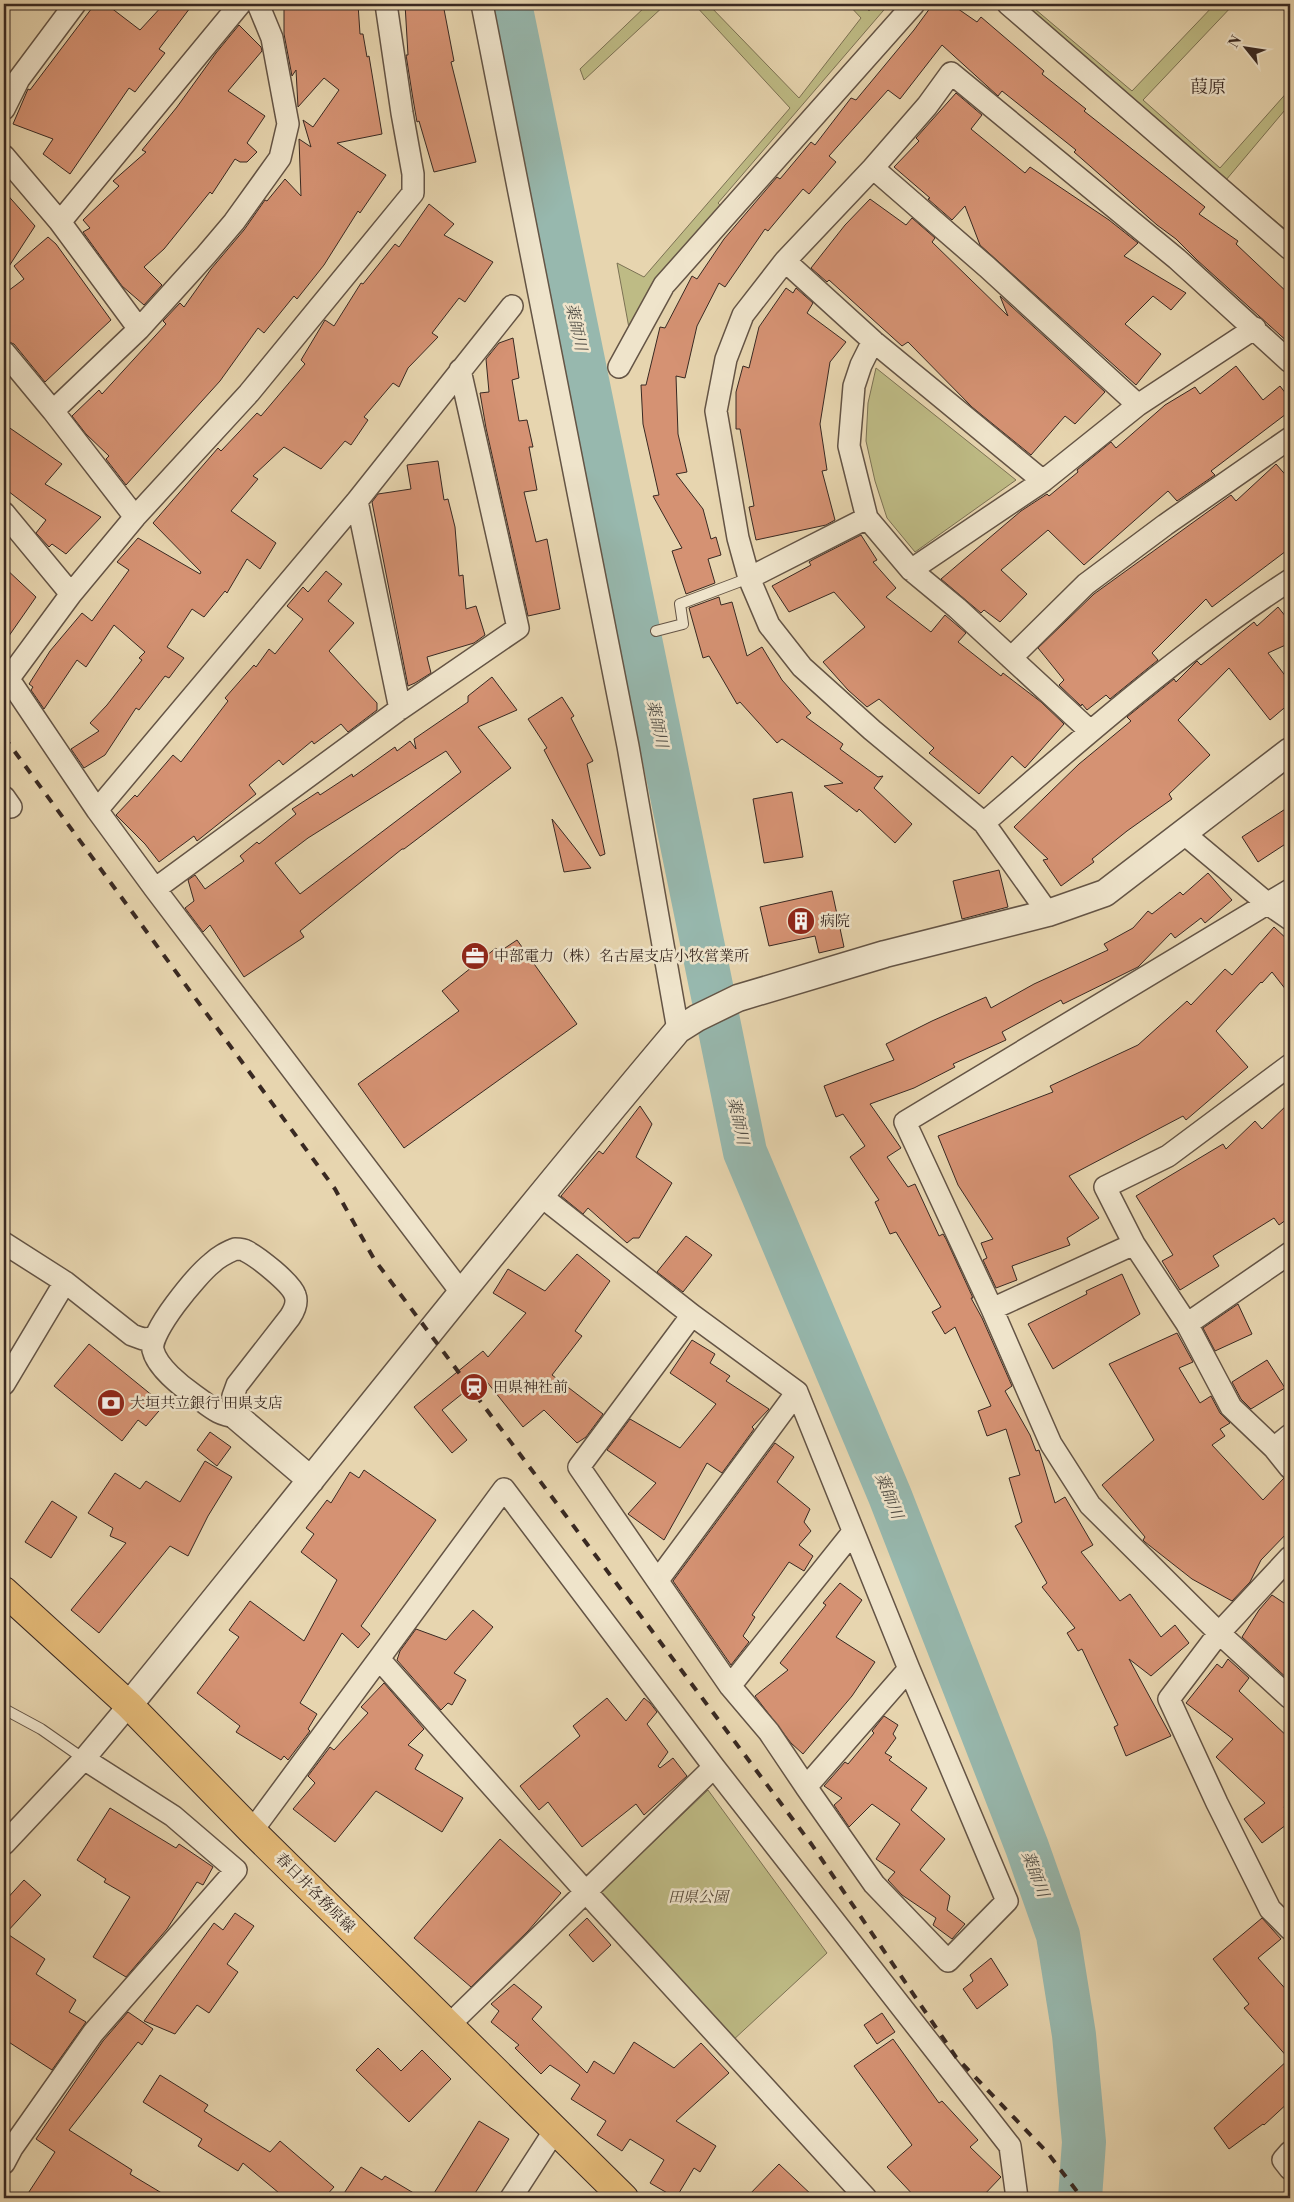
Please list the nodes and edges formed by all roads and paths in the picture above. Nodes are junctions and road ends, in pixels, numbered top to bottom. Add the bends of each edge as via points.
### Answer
1 (75, 4) edge
2 (240, 4) edge
3 (258, 4) edge
4 (386, 4) edge
5 (482, 4) edge
6 (914, 4) edge
7 (1008, 4) edge
8 (4, 110) edge
9 (4, 156) edge
10 (873, 168) junction
11 (60, 222) junction
12 (1290, 249) edge
13 (785, 261) junction
14 (512, 306) dead end
15 (1255, 328) junction
16 (139, 329) junction
17 (873, 341) junction
18 (4, 352) edge
19 (1290, 362) edge
20 (619, 367) dead end
21 (460, 370) junction
22 (1138, 405) junction
23 (53, 411) junction
24 (1290, 438) edge
25 (1044, 481) junction
26 (357, 501) junction
27 (4, 513) edge
28 (135, 517) junction
29 (867, 518) junction
30 (911, 570) junction
31 (749, 578) junction
32 (1290, 580) edge
33 (71, 594) junction
34 (656, 631) dead end
35 (1011, 658) junction
36 (6, 675) edge
37 (400, 709) junction
38 (1090, 731) junction
39 (1290, 751) edge
40 (97, 810) junction
41 (984, 824) junction
42 (1182, 832) junction
43 (155, 889) junction
44 (1290, 890) edge
45 (1268, 904) junction
46 (1048, 913) junction
47 (1290, 919) edge
48 (678, 1030) junction
49 (1290, 1065) edge
50 (541, 1196) junction
51 (4, 1243) edge
52 (1134, 1244) junction
53 (1290, 1253) edge
54 (65, 1282) junction
55 (461, 1292) junction
56 (992, 1309) junction
57 (692, 1315) junction
58 (1187, 1324) junction
59 (154, 1338) junction
60 (4, 1384) edge
61 (797, 1392) junction
62 (237, 1418) junction
63 (1282, 1441) edge
64 (1290, 1468) edge
65 (311, 1480) junction
66 (853, 1532) junction
67 (1290, 1557) edge
68 (658, 1580) junction
69 (4, 1591) edge
70 (1219, 1633) junction
71 (379, 1659) junction
72 (909, 1669) junction
73 (730, 1686) junction
74 (1290, 1698) edge
75 (130, 1705) junction
76 (4, 1709) edge
77 (84, 1759) junction
78 (714, 1768) junction
79 (806, 1787) junction
80 (252, 1831) junction
81 (4, 1844) edge
82 (585, 1891) junction
83 (1290, 1929) edge
84 (449, 2025) junction
85 (555, 2130) junction
86 (1290, 2152) edge
87 (4, 2163) edge
88 (1290, 2169) edge
89 (511, 2198) edge
90 (624, 2198) edge
91 (866, 2198) edge
92 (1017, 2198) edge

1 - 8 street via 19,78
2 - 11 street
3 - 16 street via 272,38 288,124 280,158 234,222
4 - 28 street via 413,174 413,192 249,394
5 - 48 street via 628,746
6 - 20 street via 664,285
7 - 12 street
9 - 11 street
10 - 13 street
10 - 15 street via 951,74 1177,259
10 - 22 street
11 - 16 street
13 - 17 street
13 - 31 street via 743,315 726,359 716,411 738,538
14 - 21 street
15 - 19 street
15 - 22 street
16 - 23 street
17 - 25 street
17 - 29 street via 854,386 849,446
18 - 23 street
21 - 26 street
21 - 37 street via 518,628
22 - 25 street
23 - 28 street
24 - 35 street via 1086,584
25 - 30 street
26 - 37 street
26 - 40 street
27 - 33 street
28 - 33 street
29 - 30 street
29 - 31 street
30 - 35 street
31 - 34 lane via 680,604 683,624
31 - 41 street via 769,625 802,667
32 - 38 street via 1238,614
33 - 36 street
35 - 38 street
36 - 40 street
37 - 43 street
38 - 41 street
39 - 42 street
40 - 43 street
41 - 46 street
42 - 45 street
42 - 46 street via 1105,893
43 - 55 street
44 - 45 street
45 - 47 street
45 - 56 street via 905,1122
46 - 48 street via 885,954 738,998
48 - 50 street
49 - 52 street via 1168,1156 1105,1187
50 - 55 street
50 - 57 street
51 - 54 street
52 - 56 street
52 - 58 street
53 - 58 street
54 - 59 street via 132,1335
54 - 60 street
55 - 65 street
56 - 70 street via 1051,1444 1090,1505
57 - 61 street
57 - 68 street via 579,1467
58 - 63 street via 1231,1408
59 - 62 street via 153,1350 157,1359 181,1386 223,1416
59 - 62 street via 162,1322 210,1264 235,1249 244,1249 290,1287 296,1296 295,1309 237,1385 233,1396
61 - 66 street
61 - 68 street
62 - 65 street
63 - 64 street
65 - 75 street
66 - 72 street
66 - 73 street
67 - 70 street
68 - 73 street
69 - 75 main road, 春日井各務原線
70 - 74 street
70 - 83 street via 1169,1699 1270,1909
71 - 78 street via 504,1489
71 - 80 street
71 - 82 street
72 - 79 street
72 - 79 street via 1007,1901 948,1961 874,1884
73 - 79 street via 769,1732
75 - 77 street
75 - 80 main road, 春日井各務原線
76 - 77 lane via 41,1729
77 - 81 street
77 - 87 street via 173,1816 236,1870 93,2033
78 - 82 street
78 - 92 street via 1010,2146
80 - 84 main road, 春日井各務原線
82 - 84 street
82 - 91 street
84 - 85 main road, 春日井各務原線
85 - 89 street
85 - 90 main road, 春日井各務原線
86 - 88 street via 1283,2160

